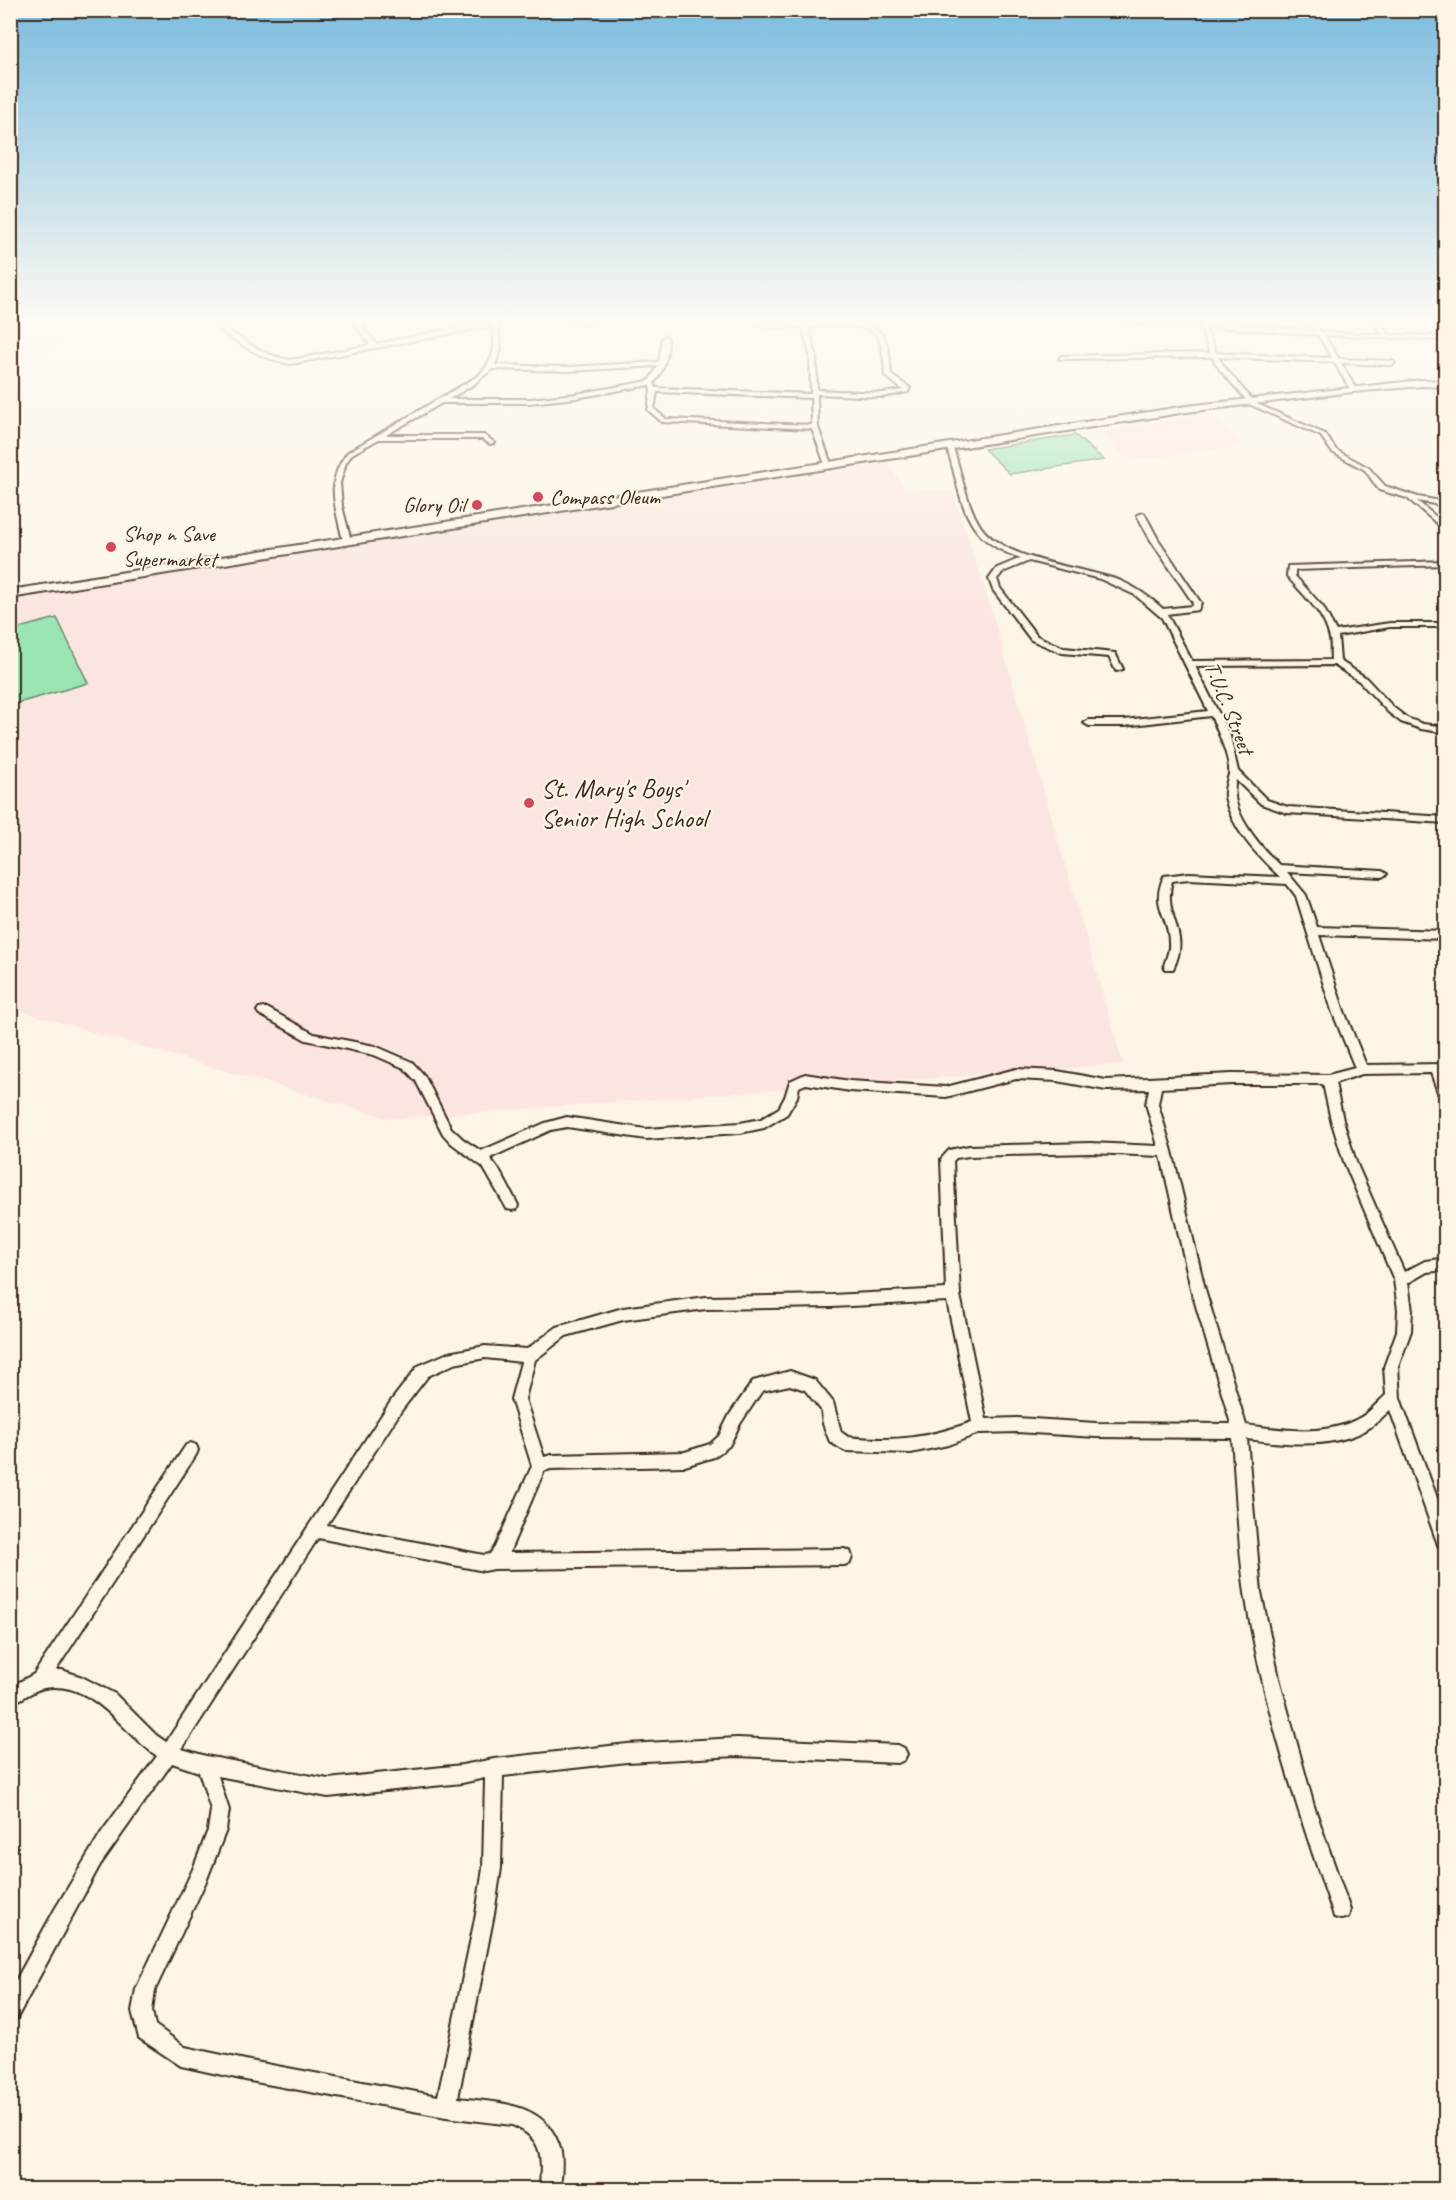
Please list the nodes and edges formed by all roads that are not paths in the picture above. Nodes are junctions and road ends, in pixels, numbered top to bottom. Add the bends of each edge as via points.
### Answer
1 (400, 424) edge
2 (731, 424) edge
3 (815, 424) edge
4 (1102, 424) edge
5 (1296, 424) edge
6 (815, 427) junction
7 (377, 437) junction
8 (492, 443) dead end
9 (950, 448) junction
10 (892, 456) junction
11 (828, 464) junction
12 (1406, 496) junction
13 (1446, 504) edge
14 (1141, 515) dead end
15 (1446, 529) edge
16 (347, 541) junction
17 (1029, 558) junction
18 (1446, 562) edge
19 (10, 594) edge
20 (10, 604) edge
21 (1162, 612) junction
22 (1446, 625) edge
23 (1333, 634) junction
24 (1336, 662) junction
25 (1190, 664) junction
26 (1119, 669) dead end
27 (1213, 713) junction
28 (1089, 723) dead end
29 (1446, 730) edge
30 (1234, 772) junction
31 (1446, 820) edge
32 (1276, 868) junction
33 (1383, 874) dead end
34 (1290, 881) junction
35 (1314, 931) junction
36 (1446, 935) edge
37 (1169, 966) dead end
38 (263, 1011) dead end
39 (1441, 1069) edge
40 (1362, 1070) junction
41 (1328, 1080) junction
42 (1156, 1084) junction
43 (1446, 1098) edge
44 (1166, 1151) junction
45 (480, 1157) junction
46 (512, 1205) dead end
47 (1446, 1264) edge
48 (1401, 1280) junction
49 (952, 1295) junction
50 (529, 1356) junction
51 (1393, 1398) junction
52 (980, 1426) junction
53 (1238, 1431) junction
54 (191, 1450) dead end
55 (539, 1466) junction
56 (315, 1530) junction
57 (1446, 1545) edge
58 (844, 1557) dead end
59 (494, 1561) junction
60 (40, 1680) junction
61 (10, 1696) edge
62 (167, 1753) junction
63 (898, 1754) dead end
64 (206, 1765) junction
65 (494, 1768) junction
66 (1341, 1910) dead end
67 (10, 2011) edge
68 (446, 2106) junction
69 (550, 2190) edge

1 - 7 street
2 - 6 street
3 - 6 street
4 - 9 highway
5 - 12 street via 1323,435 1340,457 1362,465 1382,488
6 - 11 street
7 - 8 street via 484,437
7 - 16 street via 350,453 338,466 337,495
9 - 10 highway
9 - 17 street, T.U.C. Street via 976,526 994,542
10 - 11 highway
10 - 20 highway via 876,464 779,481
11 - 16 highway
12 - 13 street
12 - 15 street
14 - 21 street via 1197,603 1195,608 1184,611
16 - 19 highway
17 - 21 street, T.U.C. Street via 1120,583
17 - 26 street via 1000,570 993,579 1027,631 1062,650 1112,655
18 - 23 street via 1291,568 1291,576 1318,602
21 - 25 street, T.U.C. Street
22 - 23 street via 1390,625
23 - 24 street
24 - 25 street
24 - 29 street via 1362,679 1404,720
25 - 27 street, T.U.C. Street
27 - 28 street
27 - 30 street, T.U.C. Street
30 - 31 street via 1264,802 1287,810
30 - 32 street, T.U.C. Street via 1230,784 1234,809 1257,849
32 - 33 street
32 - 34 street, T.U.C. Street
34 - 35 street, T.U.C. Street
34 - 37 street via 1168,878 1162,902 1176,939 1176,952
35 - 36 street
35 - 40 street, T.U.C. Street via 1338,1011
38 - 45 street via 302,1034 382,1053 409,1065 446,1130 460,1146
39 - 40 street
39 - 43 street
40 - 41 street
41 - 42 street via 1232,1079
41 - 48 street via 1350,1162
42 - 44 street via 1152,1104
42 - 45 street via 1106,1085 1016,1074 946,1092 806,1079 794,1084 783,1111 764,1124 646,1134 567,1122 549,1126
44 - 49 street via 1090,1148 953,1154 947,1159
44 - 53 street via 1198,1289
45 - 46 street via 492,1168
47 - 48 street via 1425,1267
48 - 51 street via 1404,1331 1391,1366
49 - 50 street via 706,1303 623,1314 562,1330
49 - 52 street
50 - 55 street via 518,1399
50 - 56 street via 485,1352 453,1358 423,1371
51 - 53 street via 1366,1422 1334,1435 1284,1437
51 - 57 street
52 - 53 street
52 - 55 street via 911,1446 846,1444 835,1437 828,1407 820,1396 810,1385 790,1378 758,1386 724,1441 714,1450 685,1459 551,1462
53 - 66 street via 1252,1581 1264,1646 1305,1806
54 - 60 street
55 - 59 street
56 - 59 street via 484,1563
56 - 62 street via 187,1729
58 - 59 street
60 - 61 street
60 - 62 street via 62,1678 109,1700
62 - 64 street
62 - 67 street via 93,1860
63 - 65 street via 737,1747 592,1755
64 - 65 street via 328,1788
64 - 68 street via 220,1810 217,1830 146,1989 142,2011 146,2031 181,2056
65 - 68 street via 492,1868
68 - 69 street via 513,2115 529,2122 545,2136 551,2154

